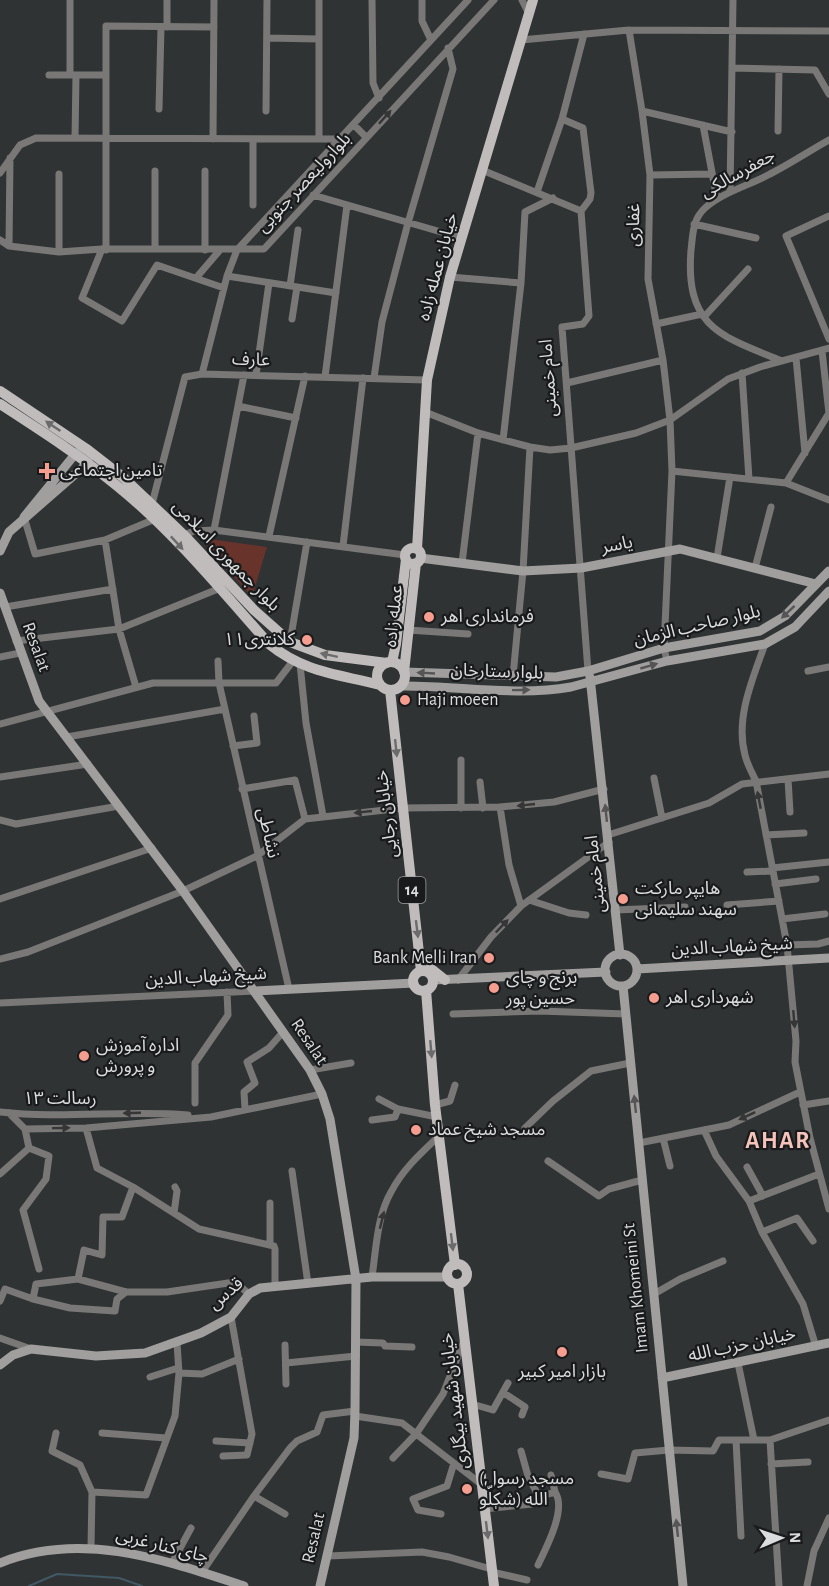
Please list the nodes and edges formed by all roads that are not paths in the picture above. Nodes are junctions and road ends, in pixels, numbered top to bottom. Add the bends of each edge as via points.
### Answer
1 (70, 0) edge
2 (167, 0) edge
3 (214, 0) edge
4 (267, 0) edge
5 (319, 0) edge
6 (372, 0) edge
7 (422, 0) edge
8 (468, 0) edge
9 (494, 0) edge
10 (522, 0) edge
11 (533, 0) edge
12 (733, 0) edge
13 (529, 14) junction
14 (164, 27) junction
15 (214, 27) junction
16 (629, 30) junction
17 (732, 30) junction
18 (829, 31) edge
19 (584, 34) junction
20 (267, 38) junction
21 (319, 39) junction
22 (431, 39) junction
23 (521, 40) junction
24 (448, 48) junction
25 (732, 68) junction
26 (779, 69) junction
27 (49, 75) dead end
28 (73, 75) junction
29 (106, 75) junction
30 (829, 94) edge
31 (379, 98) junction
32 (159, 109) dead end
33 (267, 111) dead end
34 (642, 111) junction
35 (562, 119) junction
36 (354, 125) junction
37 (703, 125) junction
38 (778, 131) dead end
39 (732, 132) junction
40 (75, 138) junction
41 (106, 138) junction
42 (366, 138) junction
43 (213, 139) junction
44 (319, 139) junction
45 (341, 139) junction
46 (253, 140) junction
47 (829, 140) edge
48 (10, 158) junction
49 (482, 170) junction
50 (155, 171) dead end
51 (205, 171) dead end
52 (0, 173) edge
53 (59, 174) dead end
54 (712, 174) junction
55 (650, 175) junction
56 (537, 192) junction
57 (730, 192) junction
58 (313, 195) junction
59 (553, 198) junction
60 (717, 199) junction
61 (253, 205) dead end
62 (346, 205) junction
63 (581, 211) junction
64 (829, 216) edge
65 (408, 223) junction
66 (694, 224) junction
67 (298, 230) dead end
68 (462, 238) junction
69 (756, 238) dead end
70 (0, 240) edge
71 (9, 246) junction
72 (156, 249) junction
73 (104, 250) junction
74 (205, 250) junction
75 (220, 250) junction
76 (237, 250) junction
77 (59, 252) junction
78 (748, 269) dead end
79 (227, 276) junction
80 (450, 277) junction
81 (196, 278) junction
82 (269, 283) junction
83 (521, 283) junction
84 (293, 286) junction
85 (224, 288) junction
86 (336, 293) junction
87 (703, 316) junction
88 (292, 320) dead end
89 (657, 324) junction
90 (829, 339) edge
91 (826, 349) edge
92 (796, 358) junction
93 (663, 360) junction
94 (782, 362) junction
95 (742, 373) junction
96 (202, 374) junction
97 (244, 375) junction
98 (256, 375) junction
99 (305, 376) junction
100 (325, 377) junction
101 (363, 378) junction
102 (374, 378) junction
103 (427, 380) junction
104 (567, 383) junction
105 (0, 391) edge
106 (0, 404) edge
107 (238, 406) junction
108 (425, 412) junction
109 (829, 413) edge
110 (296, 418) junction
111 (670, 420) junction
112 (478, 433) junction
113 (503, 440) junction
114 (530, 447) junction
115 (571, 448) junction
116 (88, 450) junction
117 (76, 453) junction
118 (805, 453) junction
119 (88, 463) junction
120 (672, 471) junction
121 (730, 477) junction
122 (750, 480) junction
123 (786, 483) junction
124 (829, 500) edge
125 (152, 504) junction
126 (771, 507) dead end
127 (24, 517) junction
128 (155, 519) junction
129 (214, 530) junction
130 (184, 535) junction
131 (269, 536) junction
132 (105, 540) junction
133 (307, 542) junction
134 (343, 546) junction
135 (0, 551) edge
136 (668, 552) junction
137 (413, 557) junction
138 (717, 558) junction
139 (462, 564) junction
140 (581, 568) junction
141 (755, 568) junction
142 (523, 571) junction
143 (829, 571) edge
144 (816, 584) junction
145 (113, 589) junction
146 (218, 589) junction
147 (829, 591) edge
148 (0, 593) edge
149 (5, 608) junction
150 (119, 629) junction
151 (408, 630) junction
152 (468, 634) dead end
153 (16, 641) junction
154 (290, 642) junction
155 (765, 644) junction
156 (664, 648) junction
157 (20, 653) junction
158 (0, 657) edge
159 (218, 661) dead end
160 (668, 661) junction
161 (296, 662) junction
162 (389, 662) junction
163 (829, 668) edge
164 (588, 671) junction
165 (808, 671) dead end
166 (404, 672) junction
167 (513, 676) junction
168 (592, 682) junction
169 (219, 683) junction
170 (136, 687) junction
171 (390, 687) junction
172 (225, 710) junction
173 (45, 711) junction
174 (254, 716) dead end
175 (0, 724) edge
176 (67, 737) junction
177 (233, 746) junction
178 (461, 760) dead end
179 (88, 764) junction
180 (829, 774) edge
181 (0, 777) edge
182 (654, 778) dead end
183 (788, 779) junction
184 (756, 781) junction
185 (480, 782) dead end
186 (242, 789) junction
187 (604, 789) junction
188 (119, 806) junction
189 (500, 807) junction
190 (402, 808) junction
191 (461, 808) junction
192 (483, 808) junction
193 (790, 812) dead end
194 (323, 816) junction
195 (662, 818) junction
196 (304, 819) junction
197 (0, 820) edge
198 (804, 832) dead end
199 (766, 835) junction
200 (609, 838) junction
201 (152, 848) junction
202 (257, 856) junction
203 (829, 862) edge
204 (772, 869) junction
205 (747, 872) dead end
206 (816, 879) dead end
207 (775, 884) junction
208 (183, 891) junction
209 (0, 899) edge
210 (529, 900) junction
211 (778, 901) junction
212 (727, 905) dead end
213 (521, 906) junction
214 (685, 907) dead end
215 (616, 910) junction
216 (825, 914) dead end
217 (586, 915) dead end
218 (782, 919) junction
219 (829, 941) edge
220 (787, 945) junction
221 (619, 950) junction
222 (829, 958) edge
223 (0, 959) edge
224 (789, 960) junction
225 (421, 965) junction
226 (637, 969) junction
227 (601, 972) junction
228 (433, 980) junction
229 (445, 980) junction
230 (458, 980) junction
231 (414, 983) junction
232 (623, 986) junction
233 (288, 989) junction
234 (426, 990) junction
235 (255, 991) junction
236 (227, 992) junction
237 (0, 1003) edge
238 (453, 1014) dead end
239 (626, 1014) junction
240 (283, 1032) junction
241 (351, 1063) dead end
242 (630, 1063) junction
243 (309, 1070) junction
244 (455, 1085) dead end
245 (800, 1092) junction
246 (322, 1094) junction
247 (379, 1099) dead end
248 (829, 1101) edge
249 (195, 1103) dead end
250 (803, 1105) junction
251 (245, 1109) junction
252 (398, 1109) junction
253 (436, 1111) junction
254 (0, 1112) edge
255 (9, 1113) junction
256 (211, 1117) junction
257 (372, 1120) dead end
258 (86, 1128) junction
259 (525, 1128) dead end
260 (25, 1129) junction
261 (704, 1130) junction
262 (439, 1136) junction
263 (663, 1138) junction
264 (639, 1143) junction
265 (29, 1148) junction
266 (548, 1161) dead end
267 (670, 1166) dead end
268 (747, 1167) dead end
269 (292, 1171) dead end
270 (0, 1174) edge
271 (819, 1174) junction
272 (642, 1180) junction
273 (133, 1187) junction
274 (175, 1187) dead end
275 (763, 1196) junction
276 (749, 1201) junction
277 (270, 1203) dead end
278 (829, 1209) edge
279 (174, 1213) junction
280 (762, 1232) junction
281 (813, 1241) dead end
282 (270, 1244) junction
283 (723, 1261) dead end
284 (455, 1265) junction
285 (39, 1269) dead end
286 (372, 1277) junction
287 (448, 1277) junction
288 (78, 1279) junction
289 (356, 1279) junction
290 (308, 1284) junction
291 (458, 1284) junction
292 (275, 1287) junction
293 (126, 1292) junction
294 (249, 1294) junction
295 (654, 1294) junction
296 (33, 1299) junction
297 (0, 1301) edge
298 (231, 1317) junction
299 (0, 1338) edge
300 (464, 1340) junction
301 (356, 1342) junction
302 (177, 1343) junction
303 (829, 1343) edge
304 (285, 1345) dead end
305 (412, 1347) dead end
306 (816, 1347) junction
307 (31, 1349) junction
308 (356, 1356) junction
309 (239, 1359) junction
310 (286, 1363) junction
311 (738, 1363) junction
312 (0, 1365) edge
313 (179, 1370) junction
314 (150, 1377) dead end
315 (662, 1378) junction
316 (508, 1383) dead end
317 (286, 1384) dead end
318 (504, 1393) junction
319 (472, 1404) junction
320 (355, 1414) junction
321 (522, 1415) dead end
322 (829, 1420) edge
323 (56, 1433) dead end
324 (102, 1433) dead end
325 (416, 1434) junction
326 (166, 1438) junction
327 (736, 1440) junction
328 (754, 1440) junction
329 (770, 1440) junction
330 (216, 1441) dead end
331 (250, 1443) junction
332 (669, 1450) junction
333 (521, 1451) dead end
334 (223, 1456) dead end
335 (393, 1458) dead end
336 (808, 1462) dead end
337 (454, 1463) junction
338 (771, 1464) junction
339 (601, 1474) dead end
340 (551, 1475) dead end
341 (481, 1484) junction
342 (92, 1492) junction
343 (554, 1493) junction
344 (254, 1496) junction
345 (539, 1497) junction
346 (484, 1509) junction
347 (285, 1514) dead end
348 (441, 1514) dead end
349 (829, 1518) edge
350 (191, 1528) dead end
351 (741, 1536) dead end
352 (91, 1548) junction
353 (328, 1556) junction
354 (0, 1563) edge
355 (172, 1563) junction
356 (538, 1565) dead end
357 (491, 1570) junction
358 (202, 1572) junction
359 (527, 1580) dead end
360 (244, 1586) edge
361 (320, 1586) edge
362 (494, 1586) edge
363 (683, 1586) edge
364 (779, 1586) edge
365 (807, 1586) edge

1 - 28 street
2 - 14 street
3 - 15 street
4 - 20 street
5 - 21 street
6 - 31 street via 373,83
7 - 22 street via 422,21
8 - 22 street, بلوارولیعصر جنوبی
9 - 24 street, بلوارولیعصر جنوبی
10 - 13 street
11 - 13 main road, خیابان عمله زاده
12 - 17 street
13 - 23 main road, خیابان عمله زاده
14 - 15 street
14 - 29 street via 106,26
14 - 32 street
15 - 43 street
16 - 17 street
16 - 19 street
16 - 34 street, غفاری
17 - 18 street
17 - 25 street
19 - 23 street
19 - 35 street
20 - 21 street
20 - 33 street
21 - 44 street
22 - 31 street, بلوارولیعصر جنوبی
23 - 49 main road, خیابان عمله زاده
42 -> 24 street, بلوارولیعصر جنوبی
24 - 65 street via 453,69
25 - 26 street
25 - 39 street
26 - 30 street via 815,70
26 - 38 street
27 - 28 street
28 - 29 street
28 - 40 street
29 - 41 street
31 - 36 street, بلوارولیعصر جنوبی
34 - 37 street
34 - 55 street, غفاری
35 - 56 street
35 - 63 street via 583,128 591,193
36 - 42 street
36 - 45 street, بلوارولیعصر جنوبی
37 - 39 street
37 - 54 street
39 - 57 street
40 - 41 street
40 - 48 street via 36,138 20,145
41 - 43 street
41 - 73 street
42 - 58 street, بلوارولیعصر جنوبی
43 - 46 street
44 - 45 street
44 - 46 street
45 - 76 street, بلوارولیعصر جنوبی
46 - 61 street
47 - 57 street, جعفرسالکی
48 - 52 street
48 - 71 street
49 - 56 street
49 - 68 main road, خیابان عمله زاده
50 - 72 street
51 - 74 street
53 - 77 street
54 - 55 street
54 - 60 street
55 - 89 street, غفاری via 648,279
56 - 59 street
57 - 60 street, جعفرسالکی
58 - 62 street
58 - 76 street, بلوارولیعصر جنوبی via 264,249
59 - 63 street
59 - 83 street via 525,212
60 - 66 street, جعفرسالکی
62 - 65 street
62 - 86 street
63 - 104 street, امام خمینی via 589,316 583,324 562,327
64 - 90 street via 786,236
65 - 68 street
65 - 102 street via 382,322
66 - 69 street
66 - 87 street, جعفرسالکی via 690,280
67 - 84 street
68 - 80 main road, خیابان عمله زاده
70 - 71 street
71 - 77 street
72 - 73 street
72 - 74 street
73 - 77 street
73 - 81 street via 82,298 122,321 157,265
74 - 75 street
75 - 76 street
75 - 81 street
76 - 79 street, عارف
78 - 87 street
79 - 82 street
79 - 85 street, عارف
80 - 83 street
80 - 103 main road, خیابان عمله زاده
81 - 85 street
82 - 84 street
82 - 98 street
83 - 113 street
84 - 86 street
84 - 88 street
85 - 96 street, عارف
86 - 100 street
87 - 89 street
87 - 94 street, جعفرسالکی via 727,337
89 - 93 street, غفاری
91 - 92 street
91 - 109 street
92 - 94 street
92 - 118 street
93 - 104 street
93 - 111 street, غفاری
94 - 95 street
95 - 111 street
95 - 122 street
96 - 97 street, عارف
96 - 125 street via 185,377
97 - 98 street, عارف
97 - 107 street
98 - 99 street, عارف
99 - 100 street, عارف
99 - 110 street
100 - 101 street, عارف
101 - 102 street, عارف
101 - 134 street
102 - 103 street, عارف
103 - 108 main road, خیابان عمله زاده
104 - 115 street, امام خمینی
116 -> 105 main road, بلوار جمهوری اسلامی
106 - 117 main road, بلوار جمهوری اسلامی
107 - 110 street
107 - 129 street
108 - 112 street
108 - 137 main road, خیابان عمله زاده
109 - 118 street
110 - 131 street
111 - 115 street via 636,433
111 - 120 street, غفاری
112 - 113 street
112 - 139 street
113 - 114 street
114 - 115 street
114 - 142 street
115 - 140 street, امام خمینی
116 - 117 main road
116 - 119 main road
116 - 125 main road, بلوار جمهوری اسلامی
117 - 119 main road, بلوار جمهوری اسلامی
117 - 127 main road
118 - 123 street
119 - 127 main road
119 - 128 main road, بلوار جمهوری اسلامی
120 - 121 street
120 - 136 street, غفاری
121 - 122 street
121 - 138 street
122 - 123 street
123 - 124 street
125 - 130 main road, بلوار جمهوری اسلامی
126 - 141 street
127 - 132 street via 35,554
127 - 135 main road via 9,532
128 - 132 street
128 -> 146 main road, بلوار جمهوری اسلامی
129 - 130 street
129 - 131 street
130 - 154 main road, بلوار جمهوری اسلامی via 254,610
131 - 133 street
132 - 145 street
133 - 134 street
133 - 154 street
134 - 137 street
136 - 138 main road, یاسر via 680,549
136 - 140 main road, یاسر
136 - 156 street, غفاری
137 - 139 main road, یاسر
137 - 151 main road, عمله زاده
137 - 162 main road, عمله زاده
138 - 141 main road, یاسر
139 - 142 main road, یاسر
140 - 142 main road, یاسر
140 - 164 street, امام خمینی
141 - 144 main road, یاسر
142 - 167 street
143 - 144 main road, بلوار صاحب الزمان
144 -> 156 main road, بلوار صاحب الزمان via 785,616 760,631
145 - 149 street
145 - 150 street
146 - 150 street
146 - 161 main road, بلوار جمهوری اسلامی via 269,644
147 - 155 main road, بلوار صاحب الزمان via 795,627
148 - 149 main road, Resalat
149 - 153 main road, Resalat
150 - 153 street
150 - 170 street
151 - 152 street
151 - 166 main road, عمله زاده
153 - 157 main road, Resalat
162 -> 154 main road, بلوار جمهوری اسلامی via 325,655
155 - 160 main road, بلوار صاحب الزمان
155 - 184 street via 748,692 741,732 745,756
156 - 160 street, غفاری
156 - 164 main road, بلوار صاحب الزمان
157 - 158 street
157 - 173 main road, Resalat
159 - 169 street, نشاطی
168 -> 160 main road, بلوار صاحب الزمان
161 - 169 street via 276,683
161 - 171 main road, بلوار جمهوری اسلامی via 323,673
161 - 194 street
162 - 166 main road via 402,667
162 - 171 main road via 377,675
163 - 165 street
164 - 167 main road, بلوار ستارخان via 556,677
164 - 168 main road, امام خمینی
167 -> 166 main road, بلوار ستارخان
166 - 171 main road via 405,677
171 -> 168 main road, بلوار ستارخان via 557,690
168 - 187 main road, امام خمینی
169 - 170 street via 153,683
169 - 172 street, نشاطی
170 - 173 street
171 -> 190 main road, خیابان رجایی
172 - 176 street
172 - 177 street, نشاطی
173 - 175 street
173 - 176 main road, Resalat
174 - 177 street via 257,743
176 - 179 main road, Resalat
177 - 186 street, نشاطی
178 - 191 street
179 - 181 street
179 - 188 main road, Resalat
180 - 183 street
182 - 195 street
183 - 184 street
183 - 193 street
184 - 195 street via 742,784 709,803
199 -> 184 street
185 - 192 street
186 - 196 street via 296,780
186 - 202 street, نشاطی
187 -> 189 street via 554,802
200 -> 187 main road, امام خمینی
188 - 197 street via 16,824
188 - 201 main road, Resalat
189 - 192 street
189 - 213 street
190 - 191 street
190 -> 194 street
190 -> 225 main road, خیابان رجایی / 14
191 - 192 street
194 - 196 street
195 - 200 street
196 - 202 street
198 - 199 street
199 - 204 street
200 - 210 street
200 - 215 main road, امام خمینی
201 - 208 main road, Resalat
201 - 209 street
202 - 208 street
202 - 233 street, نشاطی
203 - 204 street
204 - 205 street
204 - 207 street
206 - 207 street
207 - 211 street
208 - 223 street via 28,952
208 - 235 main road, Resalat
210 - 213 street
210 - 217 street
211 - 212 street
211 - 218 street
230 -> 213 street
214 - 215 street
215 - 221 main road, امام خمینی
216 - 218 street
218 - 220 street
219 - 220 street
220 - 224 street
221 - 226 main road via 633,960
221 - 227 main road
222 - 224 main road, شیخ شهاب الدین
224 - 226 main road, شیخ شهاب الدین
224 -> 245 street
225 - 228 main road
225 - 229 main road
225 - 231 main road
226 - 232 main road via 632,982
227 - 230 main road
227 - 232 main road via 613,984
228 - 229 main road
228 - 234 main road
229 - 230 main road
231 - 233 main road, شیخ شهاب الدین
231 - 234 main road via 418,989
232 - 239 main road, Imam Khomeini St
233 - 235 main road, شیخ شهاب الدین
234 -> 253 main road
235 - 236 street, شیخ شهاب الدین
235 - 240 main road, Resalat
236 - 237 street, شیخ شهاب الدین
236 - 249 street via 228,1015 195,1064
238 - 239 street
239 - 242 main road, Imam Khomeini St
240 - 243 main road, Resalat
240 - 251 street via 269,1048 246,1062 255,1083 244,1092
241 - 243 street
242 - 259 street via 591,1071
264 -> 242 main road, Imam Khomeini St
243 - 246 main road, Resalat
244 - 253 street via 450,1101
245 - 250 street
245 -> 261 street via 729,1125
246 - 251 street, رسالت ۱۳
246 - 289 main road, Resalat via 330,1119
247 - 252 street
248 - 250 street
250 - 271 street
251 - 256 street, رسالت ۱۳
252 - 253 street
252 - 257 street via 395,1117
253 - 262 main road
254 - 255 street
256 -> 255 street, رسالت ۱۳ via 148,1112
255 - 260 street, رسالت ۱۳
256 - 258 street, رسالت ۱۳
260 -> 258 street, رسالت ۱۳
258 - 273 street via 97,1167
260 - 265 street
261 - 263 street
261 - 276 street via 716,1156
262 -> 284 main road
286 -> 262 street via 389,1194 412,1161
263 - 264 street
263 - 267 street
264 - 272 main road, Imam Khomeini St
265 - 270 street
265 - 285 street via 49,1156 46,1179 23,1210
266 - 272 street via 599,1196 609,1189
268 - 275 street
269 - 290 street
271 - 275 street
271 - 278 street
272 - 295 main road, Imam Khomeini St
273 - 279 street
273 - 288 street via 122,1216 103,1217 102,1255 84,1250
274 - 279 street
275 - 276 street
276 - 280 street
277 - 282 street
279 - 282 street via 199,1229
280 - 281 street via 797,1218
280 - 306 street via 803,1305
282 - 292 street via 275,1249
283 - 295 street
284 - 287 main road
284 - 291 main road via 462,1265 467,1273 466,1279
286 - 287 main road, قدس
286 - 289 main road, قدس
287 - 291 main road
288 - 293 street
288 - 296 street via 36,1284
289 - 290 main road, قدس
289 - 301 main road, Resalat
290 - 292 main road, قدس
291 - 300 main road, خیابان شهید بیگلری
292 - 294 main road, قدس
293 - 294 street via 167,1292 235,1282
293 - 296 street via 117,1299 115,1311 70,1308
294 - 298 main road, قدس
295 - 315 main road, Imam Khomeini St
296 - 297 street via 5,1289
298 - 302 main road, قدس
298 - 309 street
299 - 307 street
300 - 319 main road, خیابان شهید بیگلری
300 - 325 street via 443,1394
301 - 305 street
301 - 308 main road, Resalat
302 - 307 main road, قدس via 145,1353 96,1356
302 - 313 street
303 - 306 main road, خیابان حزب الله
304 - 310 street
306 - 311 main road, خیابان حزب الله
307 - 312 main road
308 - 310 street
308 - 320 main road, Resalat
309 - 313 street via 202,1374
309 - 331 street via 252,1434
310 - 317 street
311 - 315 main road, خیابان حزب الله
311 - 328 street
313 - 314 street
313 - 326 street via 175,1416
315 - 332 main road, Imam Khomeini St
316 - 318 street
318 - 319 street via 491,1411
318 - 321 street via 525,1407
319 - 341 main road, خیابان شهید بیگلری
320 - 325 street via 402,1424
320 - 344 street via 322,1415 317,1432 297,1441
320 - 353 main road, Resalat via 354,1438
322 - 329 street
323 - 342 street via 52,1451 80,1465
324 - 326 street
325 - 335 street
325 - 337 street
326 - 342 street via 146,1494
327 - 328 street
327 - 332 street via 719,1440 713,1451
327 - 351 street
328 - 329 street
329 - 338 street
330 - 331 street
331 - 334 street via 247,1455
332 - 339 street via 635,1453 628,1479
363 -> 332 main road, Imam Khomeini St
333 - 345 street
336 - 338 street
337 - 341 street
337 - 348 street via 447,1486 413,1499 417,1510
338 - 364 street
340 - 343 street
341 - 346 main road, خیابان شهید بیگلری
342 - 352 street
343 - 345 street
343 - 356 street via 559,1511
344 - 347 street
344 - 358 street
345 - 346 street via 532,1503
346 -> 357 main road, خیابان شهید بیگلری
349 - 365 street via 814,1551
350 - 355 street
352 - 354 main road, چای کنار غربی via 50,1550
352 - 355 main road, چای کنار غربی
353 - 357 street via 422,1552
353 - 361 main road, Resalat
355 - 358 main road, چای کنار غربی
357 - 359 street
357 - 362 main road, خیابان شهید بیگلری
358 - 360 main road, چای کنار غربی

